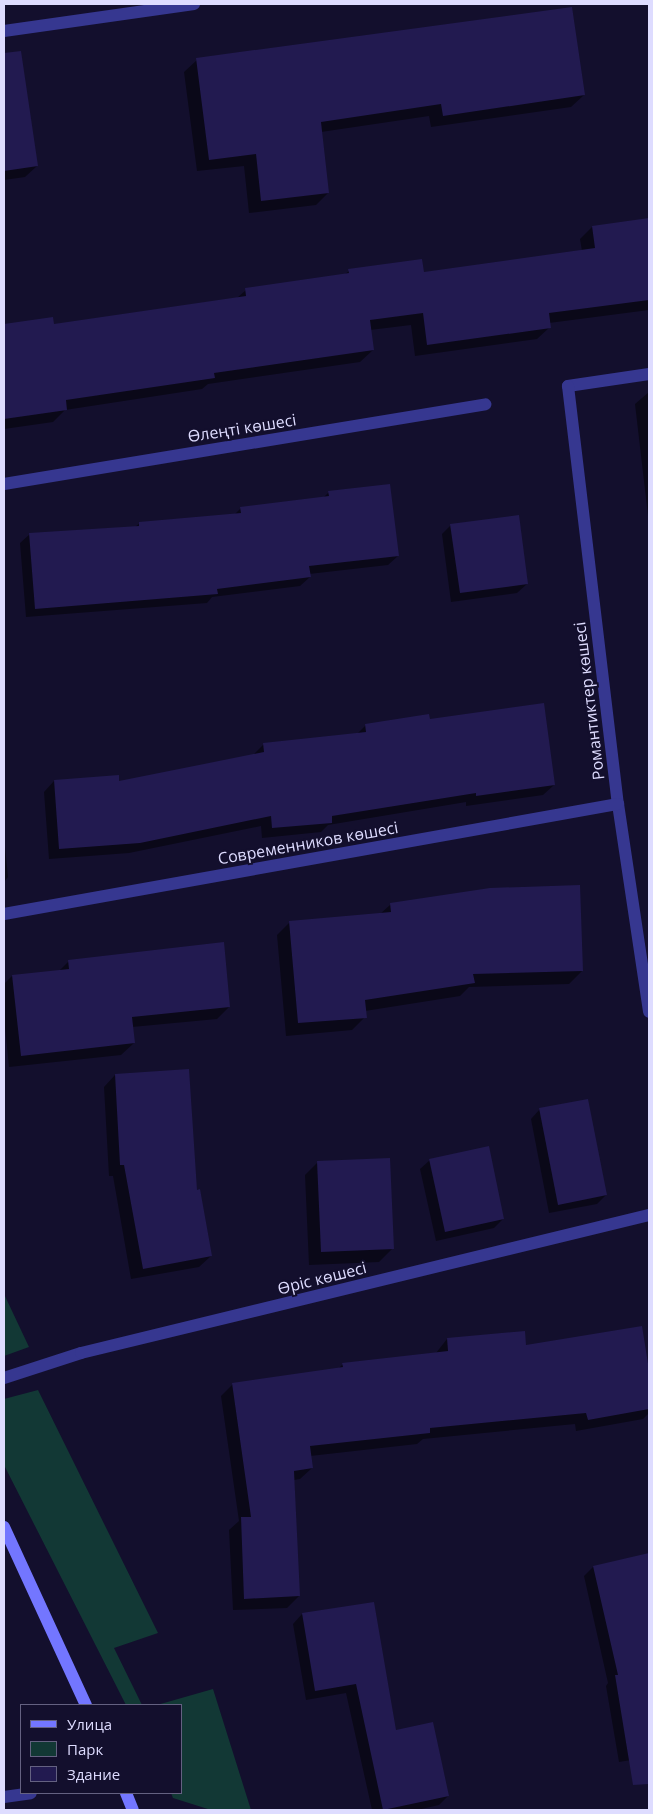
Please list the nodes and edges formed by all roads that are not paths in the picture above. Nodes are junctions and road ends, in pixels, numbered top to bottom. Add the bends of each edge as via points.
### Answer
1 (194, 4) edge
2 (4, 31) edge
3 (649, 374) edge
4 (485, 404) dead end
5 (4, 484) edge
6 (618, 804) junction
7 (4, 914) edge
8 (649, 1012) edge
9 (649, 1215) edge
10 (4, 1378) edge
11 (4, 1527) edge
12 (86, 1704) edge
13 (24, 1794) edge
14 (126, 1794) edge
15 (4, 1797) edge
16 (133, 1810) edge

1 - 2 street
3 - 6 street, Романтиктер көшесі via 568,386
4 - 5 street, Өлеңті көшесі
6 - 7 street, Современников көшесі
6 - 8 street, Романтиктер көшесі
9 - 10 street, Өріс көшесі via 81,1354
11 - 12 street
13 - 15 street
14 - 16 street

